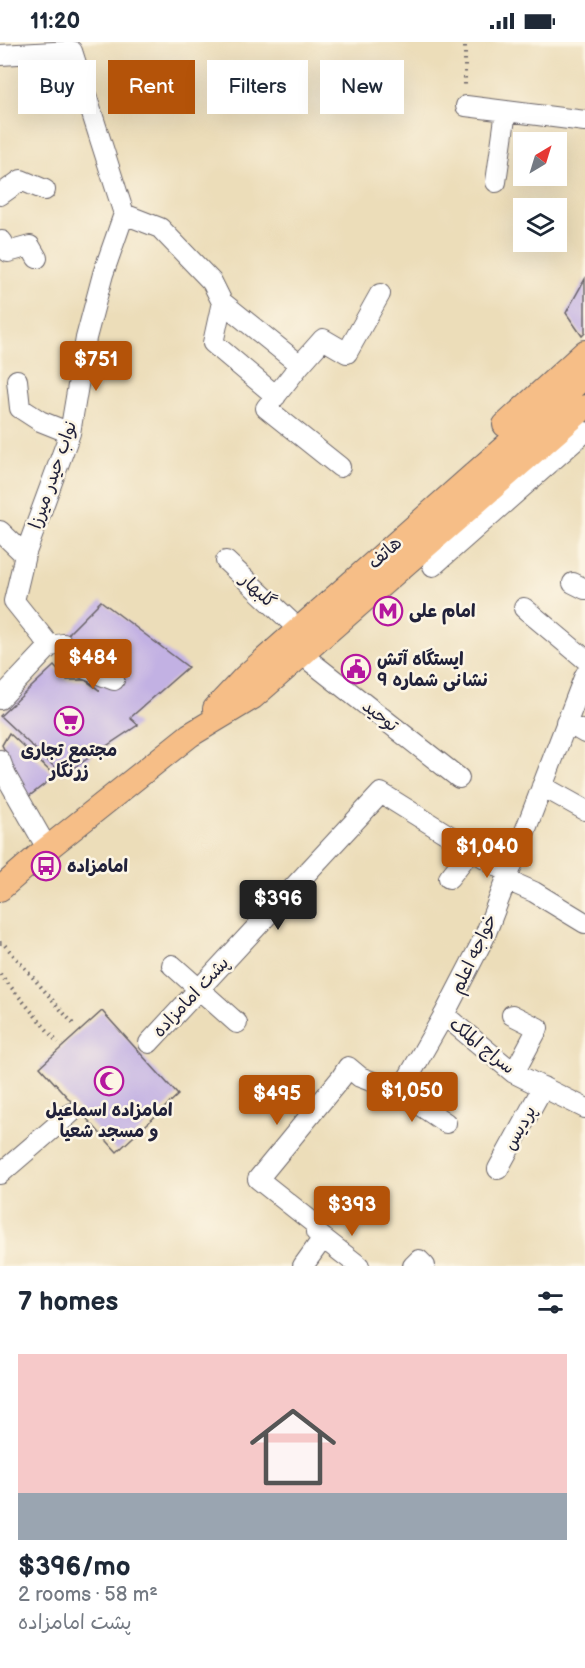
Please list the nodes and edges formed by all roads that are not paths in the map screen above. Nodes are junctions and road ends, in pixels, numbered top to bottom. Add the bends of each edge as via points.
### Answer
1 (0, 55) edge
2 (466, 106) road end
3 (506, 111) junction
4 (585, 121) edge
5 (496, 182) dead end
6 (45, 190) dead end
7 (0, 195) edge
8 (124, 214) junction
9 (0, 242) edge
10 (37, 258) dead end
11 (380, 294) dead end
12 (222, 302) junction
13 (585, 352) edge
14 (300, 365) junction
15 (585, 376) edge
16 (17, 380) dead end
17 (276, 396) junction
18 (585, 407) edge
19 (585, 432) edge
20 (70, 433) junction
21 (340, 467) dead end
22 (0, 531) edge
23 (25, 555) junction
24 (226, 561) dead end
25 (433, 566) dead end
26 (524, 608) dead end
27 (290, 621) junction
28 (50, 646) junction
29 (301, 654) junction
30 (585, 659) edge
31 (585, 675) edge
32 (245, 677) junction
33 (114, 680) dead end
34 (0, 699) edge
35 (566, 722) junction
36 (585, 733) edge
37 (190, 735) junction
38 (0, 760) edge
39 (459, 778) dead end
40 (542, 786) junction
41 (585, 810) edge
42 (48, 849) junction
43 (471, 850) junction
44 (508, 876) junction
45 (449, 878) dead end
46 (0, 889) edge
47 (585, 923) edge
48 (172, 965) dead end
49 (200, 988) junction
50 (444, 1015) junction
51 (512, 1015) dead end
52 (237, 1023) dead end
53 (148, 1043) dead end
54 (514, 1073) junction
55 (543, 1087) junction
56 (400, 1092) junction
57 (585, 1108) edge
58 (71, 1113) dead end
59 (446, 1123) dead end
60 (498, 1169) dead end
61 (0, 1174) edge
62 (323, 1238) junction
63 (303, 1266) edge
64 (359, 1266) edge
65 (413, 1266) edge
66 (425, 1266) edge

1 - 8 street via 72,51
2 - 3 street
3 - 4 street
3 - 5 street
6 - 7 street via 21,180
8 - 12 street via 160,228 212,282
8 - 20 street, نواب حیدر میرزا via 86,338
9 - 10 street via 8,252 30,246
11 - 14 street via 347,353 322,339
12 - 14 street
12 - 17 street via 213,343
13 - 27 main road
14 - 17 street
15 - 32 main road, هاتف
16 - 20 street via 20,408
17 - 21 street via 266,408
18 - 29 main road, هاتف
19 - 25 street
20 - 23 street, نواب حیدر میرزا
22 - 23 street
23 - 28 street, نواب حیدر میرزا via 15,601
24 - 27 street, گلبهار
26 - 30 street
27 - 32 main road
28 - 33 street via 63,644 78,666
28 - 34 street
29 - 37 main road, هاتف via 253,697
29 - 39 street, توحید
31 - 35 street, خواجه اعلم
32 - 37 main road, هاتف
35 - 36 street
35 - 40 street, خواجه اعلم
37 - 42 main road, هاتف
38 - 42 street
40 - 41 street
40 - 44 street, خواجه اعلم
42 - 46 main road, هاتف
43 - 44 street
43 - 45 street
43 - 49 street, پشت امامزاده via 381,793
44 - 47 street
44 - 50 street, خواجه اعلم via 484,938
48 - 49 street
49 - 52 street
49 - 53 street, پشت امامزاده
50 - 54 street, سراج الملک
50 - 56 street, خواجه اعلم
51 - 54 street via 538,1028
54 - 55 street, سراج الملک
55 - 57 street, سراج الملک
55 - 60 street, پردیس
56 - 59 street
56 - 62 street via 360,1077 348,1067 258,1179 316,1225 316,1232
58 - 61 street
62 - 63 street
62 - 64 street
65 - 66 street via 418,1260

